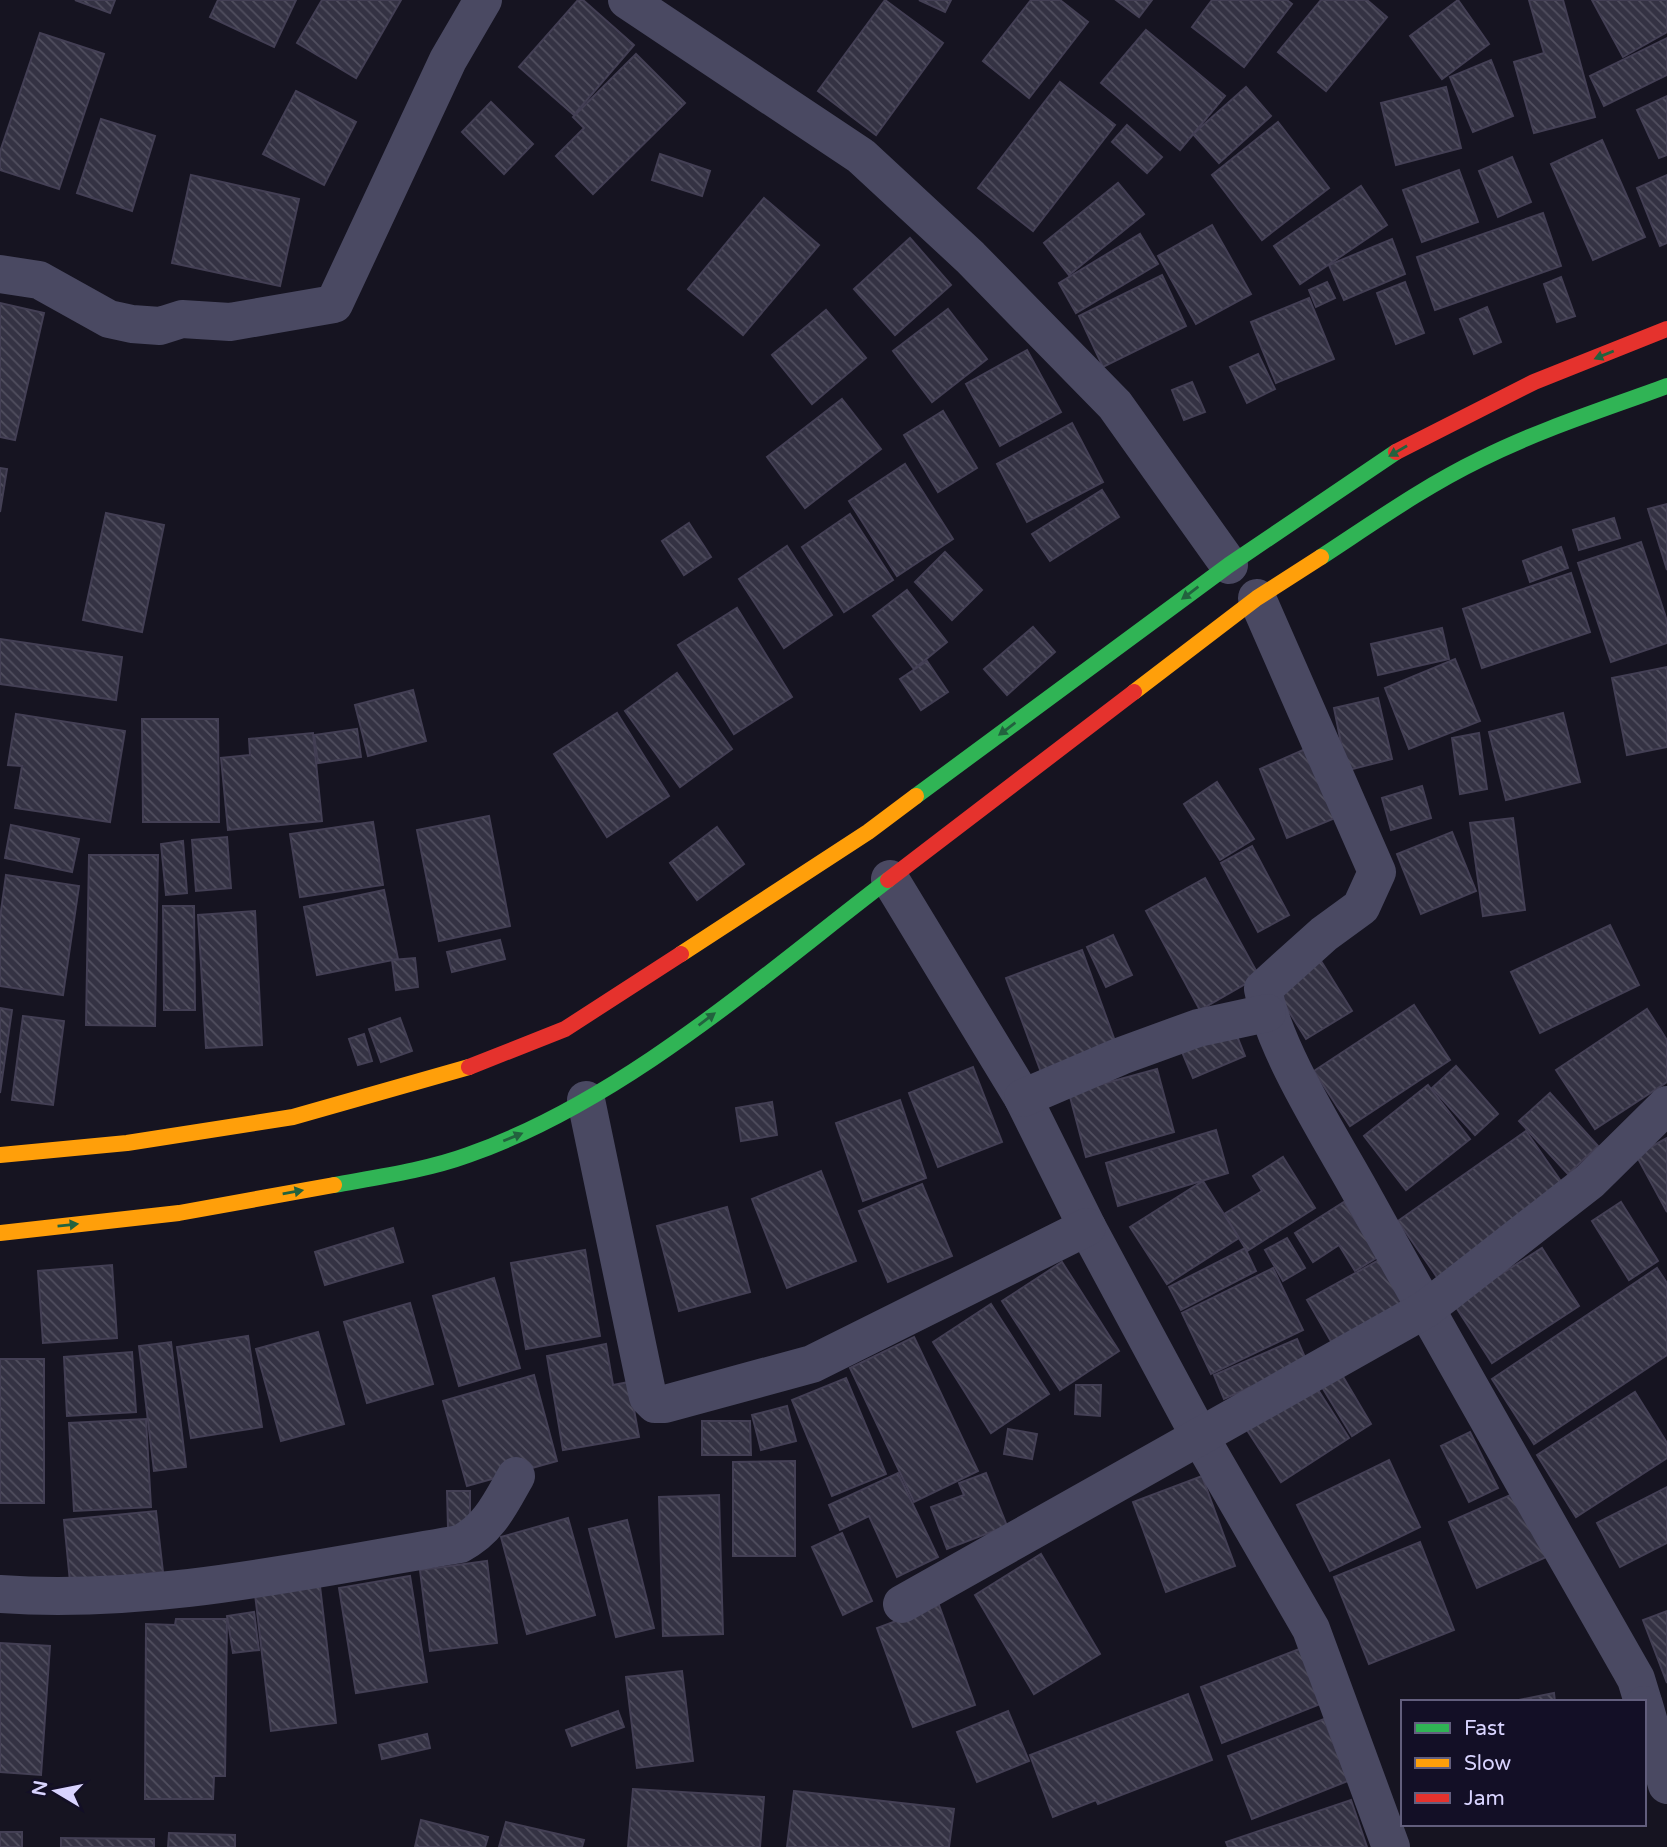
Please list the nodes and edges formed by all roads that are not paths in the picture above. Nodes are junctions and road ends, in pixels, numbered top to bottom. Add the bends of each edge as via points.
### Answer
1 (483, 0) edge
2 (627, 0) edge
3 (0, 274) edge
4 (1667, 329) edge
5 (1667, 386) edge
6 (1228, 565) junction
7 (1257, 598) junction
8 (891, 879) junction
9 (1267, 1013) junction
10 (1023, 1098) junction
11 (586, 1100) junction
12 (1667, 1105) edge
13 (0, 1154) edge
14 (1087, 1227) junction
15 (0, 1233) edge
16 (1426, 1310) junction
17 (1200, 1437) junction
18 (516, 1476) dead end
19 (0, 1594) edge
20 (902, 1604) dead end
21 (1643, 1700) edge
22 (1646, 1711) edge
23 (1667, 1785) edge
24 (1391, 1847) edge

1 - 3 street via 449,61 334,304 230,322 182,319 159,326 132,324 109,319 39,280
2 - 6 street via 861,156 970,257 1115,405
4 -> 6 main road via 1534,383 1397,451
5 - 7 main road via 1481,459
6 -> 13 main road via 868,831 565,1029 460,1071 293,1117 127,1143
7 - 8 main road
7 - 9 street via 1377,872 1361,907 1263,989
8 - 10 street
11 -> 8 main road via 700,1024
9 - 10 street via 1198,1028
9 - 16 street
10 - 14 street
11 - 14 street via 648,1397 655,1404 706,1395 812,1364
15 -> 11 main road via 179,1213 466,1156 526,1132
12 - 16 street via 1590,1181
14 - 17 street
16 - 17 street
16 - 21 street via 1636,1679
17 - 20 street
17 - 24 street via 1311,1629
18 - 19 street via 491,1521 477,1536 460,1544 201,1587 49,1598
22 - 23 street

